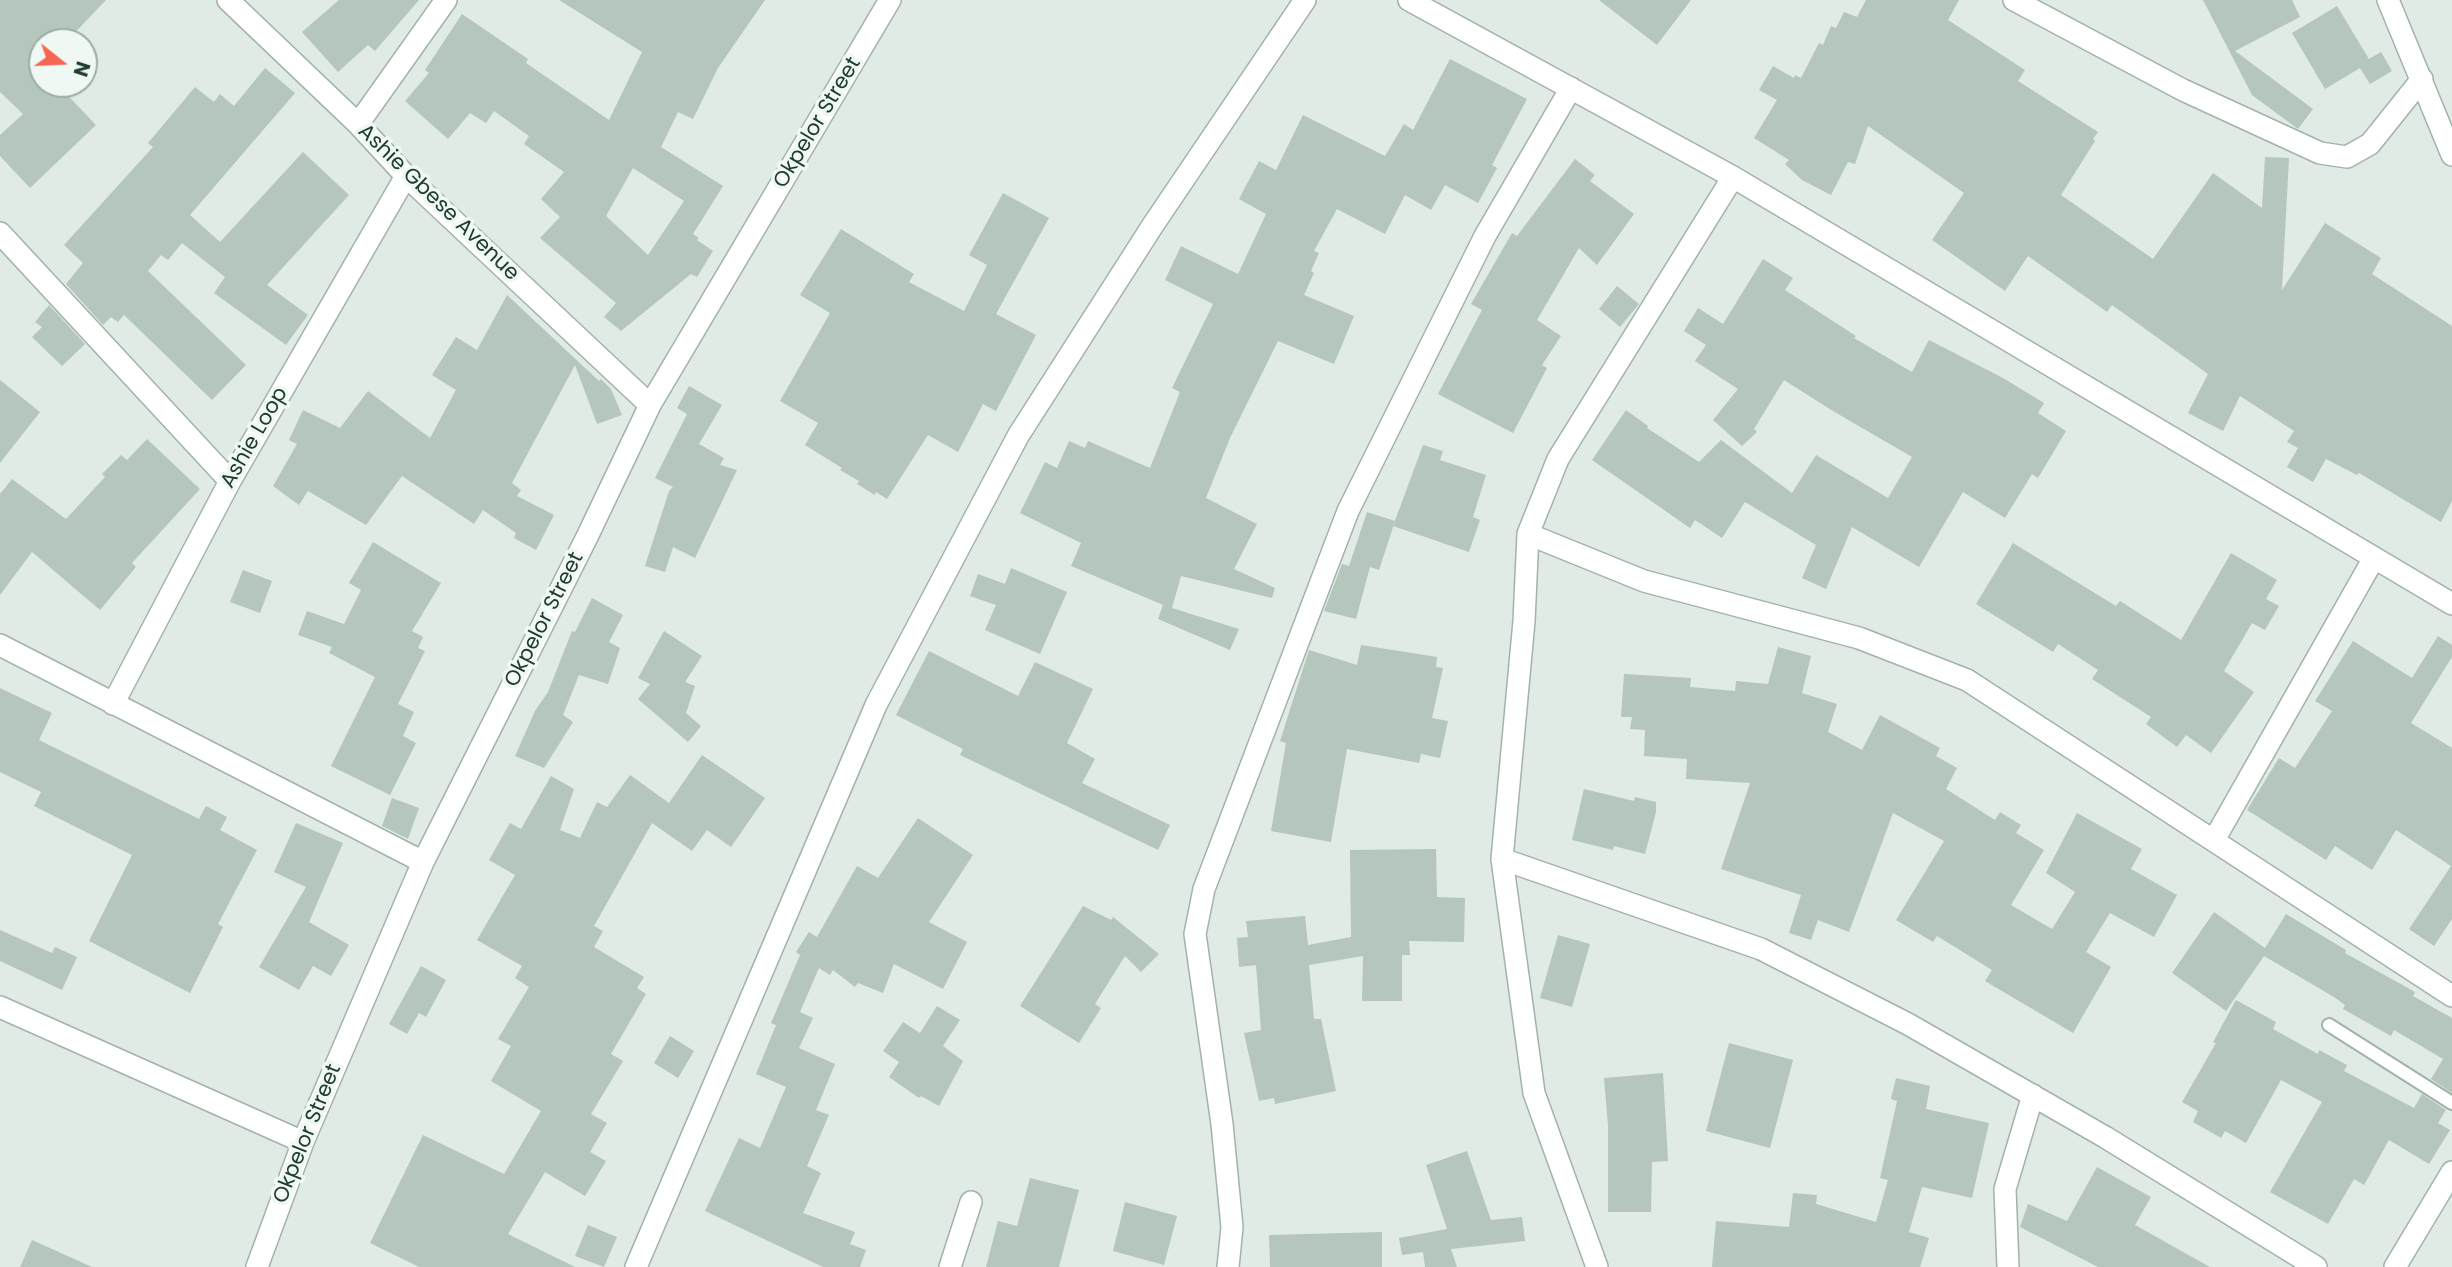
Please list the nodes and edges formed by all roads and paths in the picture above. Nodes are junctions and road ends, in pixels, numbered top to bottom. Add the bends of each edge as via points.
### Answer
1 (228, 0) edge
2 (446, 0) edge
3 (890, 0) edge
4 (1305, 0) edge
5 (1409, 0) edge
6 (2014, 0) edge
7 (2388, 0) edge
8 (2422, 79) junction
9 (1571, 88) junction
10 (358, 124) junction
11 (2452, 155) edge
12 (406, 176) junction
13 (1733, 177) junction
14 (0, 233) edge
15 (650, 405) junction
16 (230, 481) junction
17 (1528, 534) junction
18 (2374, 558) junction
19 (2452, 604) edge
20 (0, 645) edge
21 (113, 704) junction
22 (2214, 840) junction
23 (1502, 859) junction
24 (423, 862) junction
25 (2452, 996) edge
26 (0, 1007) edge
27 (2329, 1025) dead end
28 (2033, 1095) junction
29 (2452, 1103) edge
30 (303, 1142) junction
31 (2452, 1172) edge
32 (971, 1202) dead end
33 (257, 1267) edge
34 (636, 1267) edge
35 (950, 1267) edge
36 (1228, 1267) edge
37 (1597, 1267) edge
38 (2008, 1267) edge
39 (2316, 1267) edge
40 (2395, 1267) edge

1 - 10 street, Ashie Gbese Avenue
2 - 10 street
3 - 15 street, Okpelor Street
4 - 34 street via 1153,225 1005,460 876,705
5 - 9 street
6 - 8 street via 2183,90 2320,153 2347,157 2370,144
7 - 8 street
8 - 11 street
9 - 13 street
9 - 36 street via 1485,236 1348,511 1204,889 1195,934 1225,1150 1232,1227
10 - 12 street, Ashie Gbese Avenue
12 - 15 street, Ashie Gbese Avenue
12 - 16 street, Ashie Loop
13 - 17 street via 1558,459
13 - 18 street
14 - 16 street
15 - 24 street, Okpelor Street
16 - 21 street, Ashie Loop
17 - 22 street via 1644,581 1859,638 1967,680
17 - 23 street
18 - 19 street
18 - 22 street
20 - 21 street
21 - 24 street
22 - 25 street
23 - 28 street via 1761,949
23 - 37 street via 1534,1093
24 - 30 street, Okpelor Street
26 - 30 street
27 - 29 lane
28 - 38 street via 2005,1189
28 - 39 street
30 - 33 street, Okpelor Street
31 - 40 street
32 - 35 street

